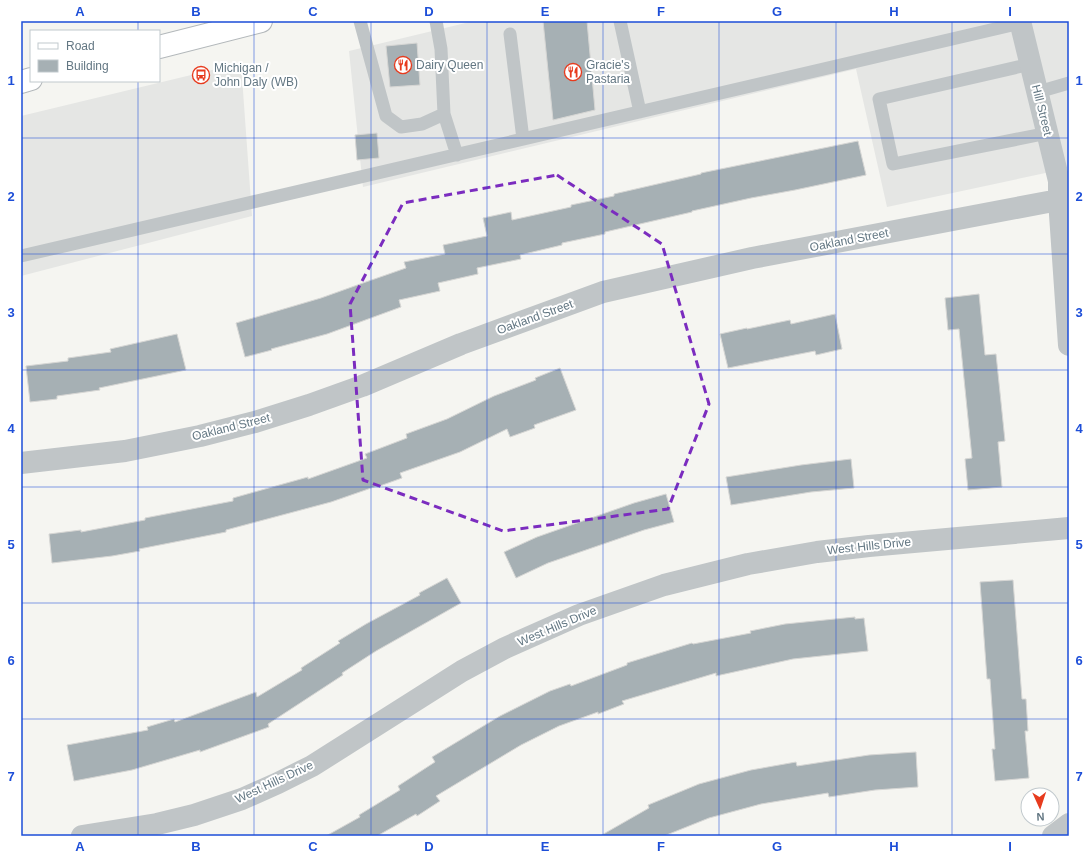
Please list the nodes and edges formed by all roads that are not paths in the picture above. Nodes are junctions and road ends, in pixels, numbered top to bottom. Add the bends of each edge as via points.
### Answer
1 (261, 21) edge
2 (360, 21) edge
3 (436, 21) edge
4 (620, 21) edge
5 (1021, 22) edge
6 (510, 34) dead end
7 (160, 47) edge
8 (1031, 64) junction
9 (1069, 83) edge
10 (1038, 92) junction
11 (640, 112) junction
12 (444, 114) junction
13 (1048, 133) junction
14 (523, 139) junction
15 (457, 154) junction
16 (1064, 199) edge
17 (21, 256) edge
18 (1069, 345) edge
19 (21, 464) edge
20 (1069, 528) edge
21 (1069, 824) edge
22 (82, 836) edge
23 (1053, 836) edge

1 - 7 main road
2 - 12 lane via 386,116 401,127 422,124
3 - 12 lane via 441,49
4 - 11 lane
5 - 8 street, Hill Street
5 - 11 lane
6 - 14 lane
8 - 10 street, Hill Street
8 - 13 lane via 879,99 893,164
9 - 10 lane
10 - 13 street, Hill Street
11 - 14 lane
12 - 15 lane
13 - 16 street, Hill Street
14 - 15 lane
15 - 17 lane
16 - 18 street, Hill Street
16 - 19 street, Oakland Street via 752,258 603,292 461,344 362,386 255,422 125,451
20 - 22 street, West Hills Drive via 817,552 748,564 664,585 579,615 505,648 462,671 312,766 242,799 157,824
21 - 23 street

